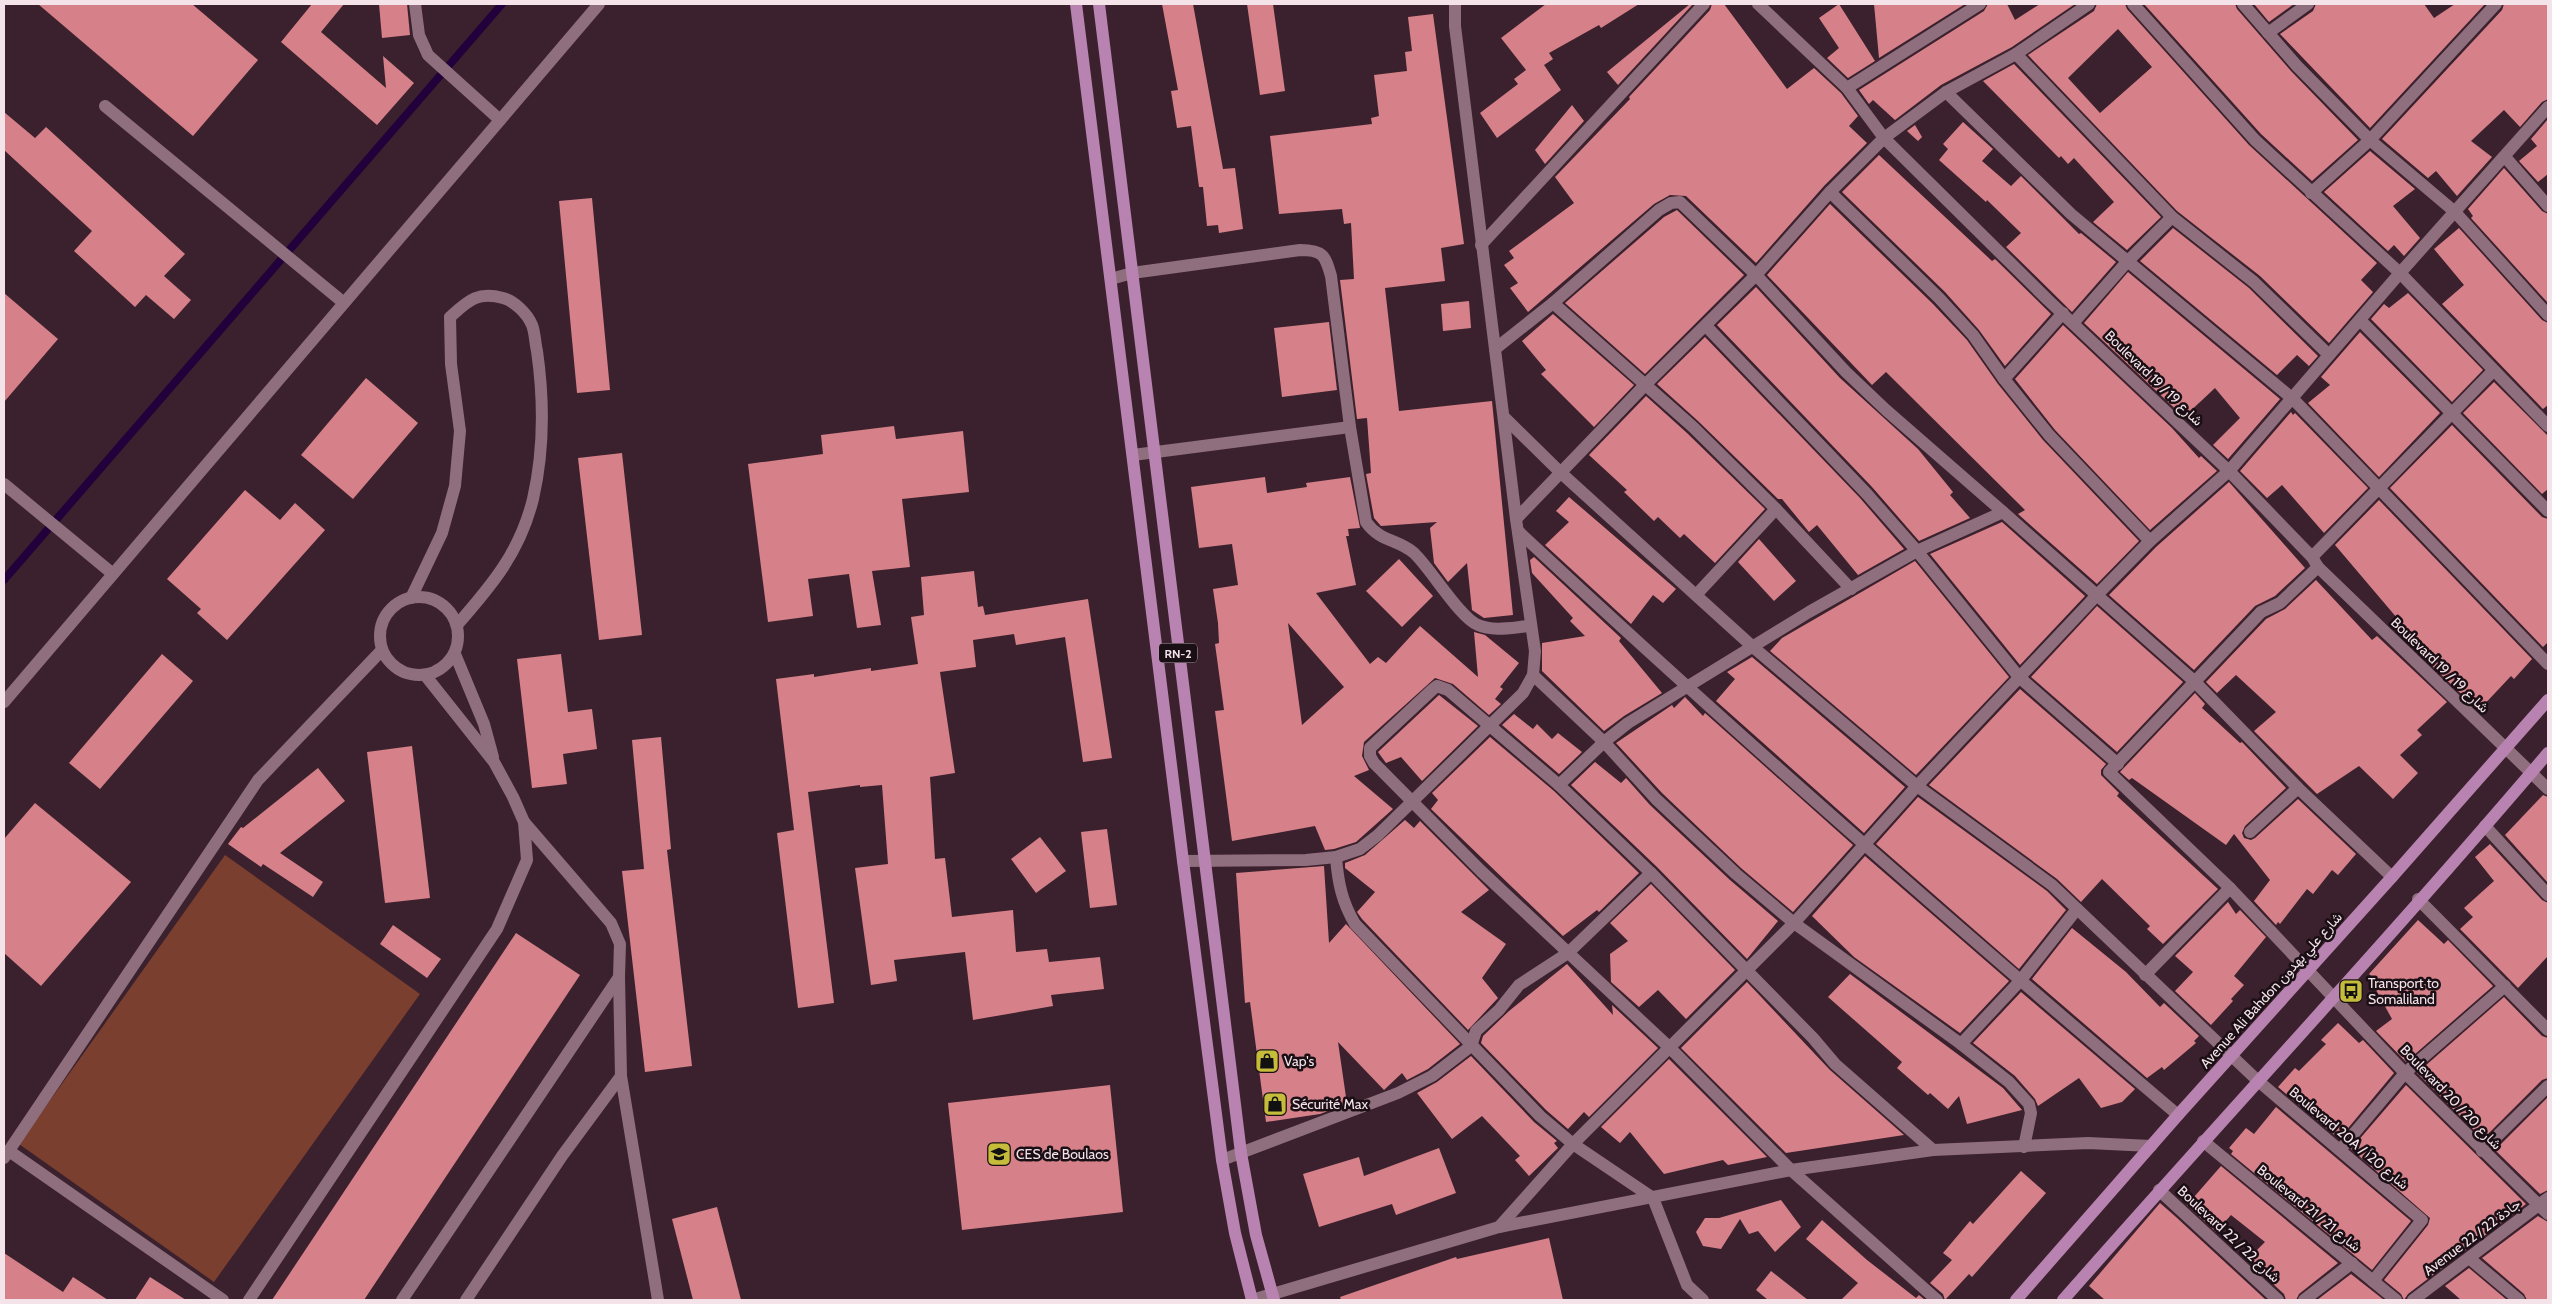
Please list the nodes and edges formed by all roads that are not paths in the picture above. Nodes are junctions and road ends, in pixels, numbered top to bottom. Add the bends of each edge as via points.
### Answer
1 (415, 4) edge
2 (599, 4) edge
3 (1076, 4) edge
4 (1099, 4) edge
5 (1455, 4) edge
6 (1704, 4) edge
7 (1758, 4) edge
8 (1980, 4) edge
9 (2088, 4) edge
10 (2132, 4) edge
11 (2243, 4) edge
12 (2308, 4) edge
13 (2496, 4) edge
14 (2268, 33) junction
15 (2016, 54) junction
16 (1847, 88) junction
17 (1946, 92) junction
18 (105, 106) dead end
19 (2548, 107) edge
20 (500, 120) junction
21 (1884, 138) junction
22 (2370, 140) junction
23 (2506, 158) junction
24 (1830, 192) junction
25 (2312, 193) junction
26 (2548, 206) edge
27 (2455, 212) junction
28 (2172, 217) junction
29 (1482, 244) junction
30 (2126, 263) junction
31 (1132, 272) junction
32 (2400, 273) junction
33 (1756, 275) junction
34 (1110, 279) junction
35 (344, 303) junction
36 (1553, 303) junction
37 (2063, 313) junction
38 (2548, 315) edge
39 (2360, 320) junction
40 (2074, 322) junction
41 (1706, 326) junction
42 (1495, 349) junction
43 (2329, 355) junction
44 (2493, 371) junction
45 (2004, 379) junction
46 (1646, 384) junction
47 (2293, 400) junction
48 (2452, 413) junction
49 (1504, 418) junction
50 (2548, 426) edge
51 (1350, 427) junction
52 (1154, 453) junction
53 (1132, 456) junction
54 (2229, 471) junction
55 (1560, 472) junction
56 (4, 484) edge
57 (2379, 487) junction
58 (1776, 509) junction
59 (2548, 511) edge
60 (2003, 512) junction
61 (1517, 525) junction
62 (2150, 541) junction
63 (1917, 551) junction
64 (2315, 562) junction
65 (113, 574) junction
66 (1851, 589) junction
67 (1696, 595) junction
68 (2097, 596) junction
69 (411, 598) junction
70 (457, 625) junction
71 (1531, 626) junction
72 (1753, 647) junction
73 (382, 650) junction
74 (455, 654) junction
75 (2548, 664) edge
76 (1533, 675) junction
77 (425, 676) junction
78 (2019, 677) junction
79 (2194, 681) junction
80 (1687, 688) junction
81 (2548, 700) edge
82 (4, 702) edge
83 (1491, 726) junction
84 (1604, 742) junction
85 (2504, 749) junction
86 (2548, 753) edge
87 (494, 762) junction
88 (2118, 764) junction
89 (2531, 773) junction
90 (1559, 785) junction
91 (1917, 786) junction
92 (2298, 788) junction
93 (2548, 789) edge
94 (1414, 800) junction
95 (524, 822) junction
96 (2484, 826) junction
97 (2250, 832) dead end
98 (1866, 844) junction
99 (1336, 857) junction
100 (1183, 861) junction
101 (1204, 861) junction
102 (1651, 873) junction
103 (2392, 878) junction
104 (2230, 888) junction
105 (2548, 895) edge
106 (2418, 899) junction
107 (2077, 909) junction
108 (1794, 923) junction
109 (1568, 954) junction
110 (2309, 970) junction
111 (1745, 971) junction
112 (2145, 976) junction
113 (618, 977) junction
114 (2020, 981) junction
115 (2505, 986) junction
116 (2335, 996) junction
117 (2548, 1030) edge
118 (1961, 1044) junction
119 (1471, 1046) junction
120 (1669, 1047) junction
121 (2232, 1056) junction
122 (2405, 1073) junction
123 (621, 1076) junction
124 (2257, 1080) junction
125 (2548, 1086) edge
126 (2178, 1115) junction
127 (2203, 1141) junction
128 (1573, 1144) junction
129 (2151, 1146) junction
130 (2024, 1147) junction
131 (1933, 1150) junction
132 (2340, 1150) junction
133 (2482, 1151) junction
134 (1241, 1154) junction
135 (6, 1155) edge
136 (1222, 1160) junction
137 (1791, 1170) junction
138 (2159, 1190) junction
139 (1653, 1198) junction
140 (2545, 1206) edge
141 (1499, 1227) junction
142 (2469, 1258) junction
143 (2352, 1263) junction
144 (2373, 1281) junction
145 (1273, 1297) edge
146 (223, 1300) edge
147 (248, 1300) edge
148 (402, 1300) edge
149 (466, 1300) edge
150 (658, 1300) edge
151 (1252, 1300) edge
152 (1703, 1300) edge
153 (1937, 1300) edge
154 (2016, 1300) edge
155 (2063, 1300) edge
156 (2278, 1300) edge
157 (2304, 1300) edge
158 (2396, 1300) edge
159 (2413, 1300) edge
160 (2519, 1300) edge

1 - 20 street via 422,46 435,63
2 - 20 street
3 - 34 main road, RN-2
4 - 31 main road, RN-2
5 - 29 street
6 - 29 street
7 - 16 street, Boulevard 19 / شارع 19
8 - 16 street
9 - 15 street
10 - 25 street via 2231,115
11 - 14 street
12 - 14 street
13 - 22 street
14 - 22 street
15 - 17 street
15 - 28 street
16 - 21 street, Boulevard 19 / شارع 19
17 - 21 street
17 - 30 street
18 - 35 street
19 - 23 street
20 - 35 street
21 - 24 street
21 - 37 street, Boulevard 19 / شارع 19
22 - 25 street
22 - 27 street
23 - 26 street
23 - 27 street
24 - 33 street
24 - 45 street via 1939,298 1973,335
25 - 32 street
27 - 32 street
27 - 38 street
28 - 30 street
28 - 43 street via 2254,282
29 - 42 street
30 - 40 street
30 - 47 street via 2213,331
31 - 34 street
31 - 51 street via 1316,250 1326,258 1331,276
31 - 52 main road, RN-2
32 - 39 street
32 - 44 street
33 - 36 street via 1688,208 1680,202 1671,203
33 - 41 street
33 - 60 street via 1859,384
34 - 53 main road, RN-2
35 - 65 street
36 - 42 street
36 - 46 street
37 - 40 street, Boulevard 19 / شارع 19
37 - 45 street
39 - 43 street
39 - 48 street
40 - 54 street, Boulevard 19 / شارع 19
41 - 46 street
41 - 63 street
42 - 49 street
43 - 47 street
44 - 48 street
44 - 50 street
45 - 62 street via 2049,435
46 - 55 street
46 - 58 street
47 - 54 street
47 - 57 street
48 - 57 street
48 - 59 street
49 - 55 street, Boulevard 20A / شارع 20أ
49 - 61 street
51 - 52 street
51 - 71 street via 1363,512 1373,532 1413,552 1465,617 1478,625 1494,629
52 - 53 street
52 - 101 main road, RN-2
53 - 100 main road, RN-2
54 - 62 street
54 - 64 street, Boulevard 19 / شارع 19
55 - 61 street
55 - 67 street, Boulevard 20A / شارع 20أ
56 - 65 street
57 - 64 street
57 - 75 street
58 - 66 street
58 - 67 street
60 - 63 street
60 - 68 street
61 - 71 street
61 - 80 street
62 - 68 street
63 - 66 street
63 - 78 street
64 - 79 street via 2280,603 2260,612
64 - 85 street, Boulevard 19 / شارع 19
65 - 82 street
66 - 72 street
67 - 72 street, Boulevard 20A / شارع 20أ
68 - 78 street
68 - 79 street
69 - 70 street via 440,602 451,612
69 - 70 street via 442,533 455,486 460,431 451,364 450,317 470,299 490,294 513,300 532,325 540,373 542,428 532,499 516,545 497,578
69 - 73 street via 392,608 385,617 381,628
70 - 74 street via 459,639
71 - 76 street via 1535,651
72 - 80 street
72 - 91 street, Boulevard 20A / شارع 20أ
73 - 77 street via 399,670
73 - 135 street via 258,780
74 - 77 street via 446,666
74 - 87 street via 484,724
76 - 83 street via 1523,693
76 - 84 street
77 - 87 street
78 - 88 street
78 - 91 street
79 - 88 street
79 - 92 street
80 - 84 street via 1628,723
80 - 98 street
81 - 85 main road, Avenue Ali Bahdon شارع علي بهدون
83 - 90 street
83 - 94 street
83 - 94 street via 1448,690 1437,686 1370,748 1374,763
84 - 90 street
84 - 108 street via 1656,799
85 - 89 street, Boulevard 19 / شارع 19
85 - 103 main road, Avenue Ali Bahdon شارع علي بهدون
86 - 89 main road
87 - 95 street
88 - 104 street, Boulevard 20 / شارع 20 via 2109,772
89 - 93 street, Boulevard 19 / شارع 19
89 - 96 main road
90 - 102 street
91 - 98 street
91 - 107 street, Boulevard 20A / شارع 20أ via 2029,867
92 - 97 street
92 - 103 street
94 - 99 street via 1366,844
94 - 109 street via 1481,871
95 - 113 street via 611,923 620,944
95 - 147 street via 526,860 496,929
96 - 105 street
96 - 106 main road
98 - 108 street
98 - 114 street
99 - 101 street
99 - 119 street via 1344,906 1355,924
100 - 101 street
100 - 136 main road, RN-2
101 - 134 main road, RN-2
102 - 109 street
102 - 111 street
103 - 110 main road, Avenue Ali Bahdon شارع علي بهدون
104 - 110 street, Boulevard 20 / شارع 20
104 - 112 street
106 - 115 street
106 - 116 main road
107 - 112 street, Boulevard 20A / شارع 20أ
107 - 114 street
108 - 111 street
108 - 118 street
109 - 119 street via 1519,985 1476,1031
109 - 120 street
110 - 116 street, Boulevard 20 / شارع 20
110 - 121 main road, Avenue Ali Bahdon شارع علي بهدون
111 - 120 street
111 - 131 street via 1835,1064
112 - 121 street, Boulevard 20A / شارع 20أ
113 - 123 street
113 - 148 street
114 - 118 street
114 - 126 street
115 - 117 street
115 - 122 street
116 - 122 street, Boulevard 20 / شارع 20
116 - 124 main road
118 - 130 street via 2009,1082 2029,1104 2031,1113
119 - 128 street via 1540,1116
119 - 134 street via 1432,1076 1398,1093
120 - 128 street
120 - 137 street
121 - 124 street, Boulevard 20A / شارع 20أ
121 - 126 main road, Avenue Ali Bahdon شارع علي بهدون
122 - 132 street
122 - 133 street, Boulevard 20 / شارع 20
123 - 149 street via 562,1156
123 - 150 street
124 - 127 main road
124 - 132 street, Boulevard 20A / شارع 20أ
125 - 133 street
126 - 129 main road, Avenue Ali Bahdon شارع علي بهدون
127 - 138 main road
127 - 143 street, Boulevard 21 / شارع 21
128 - 139 street
128 - 141 street
129 - 130 street via 2088,1143
129 - 154 main road, Avenue Ali Bahdon شارع علي بهدون
130 - 131 street
131 - 137 street
132 - 144 street, Boulevard 20A / شارع 20أ via 2422,1220
133 - 140 street, Boulevard 20 / شارع 20
134 - 136 street
134 - 145 main road, RN-2 via 1256,1235
135 - 146 street
136 - 151 main road, RN-2
137 - 139 street
137 - 153 street
138 - 155 main road
138 - 156 street, Boulevard 22 / شارع 22
139 - 141 street
139 - 152 street via 1687,1285
140 - 142 street, Avenue 22 / جادة 22
141 - 145 street
142 - 159 street, Avenue 22 / جادة 22
142 - 160 street
143 - 144 street, Boulevard 21 / شارع 21
143 - 157 street
144 - 158 street, Boulevard 21 / شارع 21
145 - 151 street

